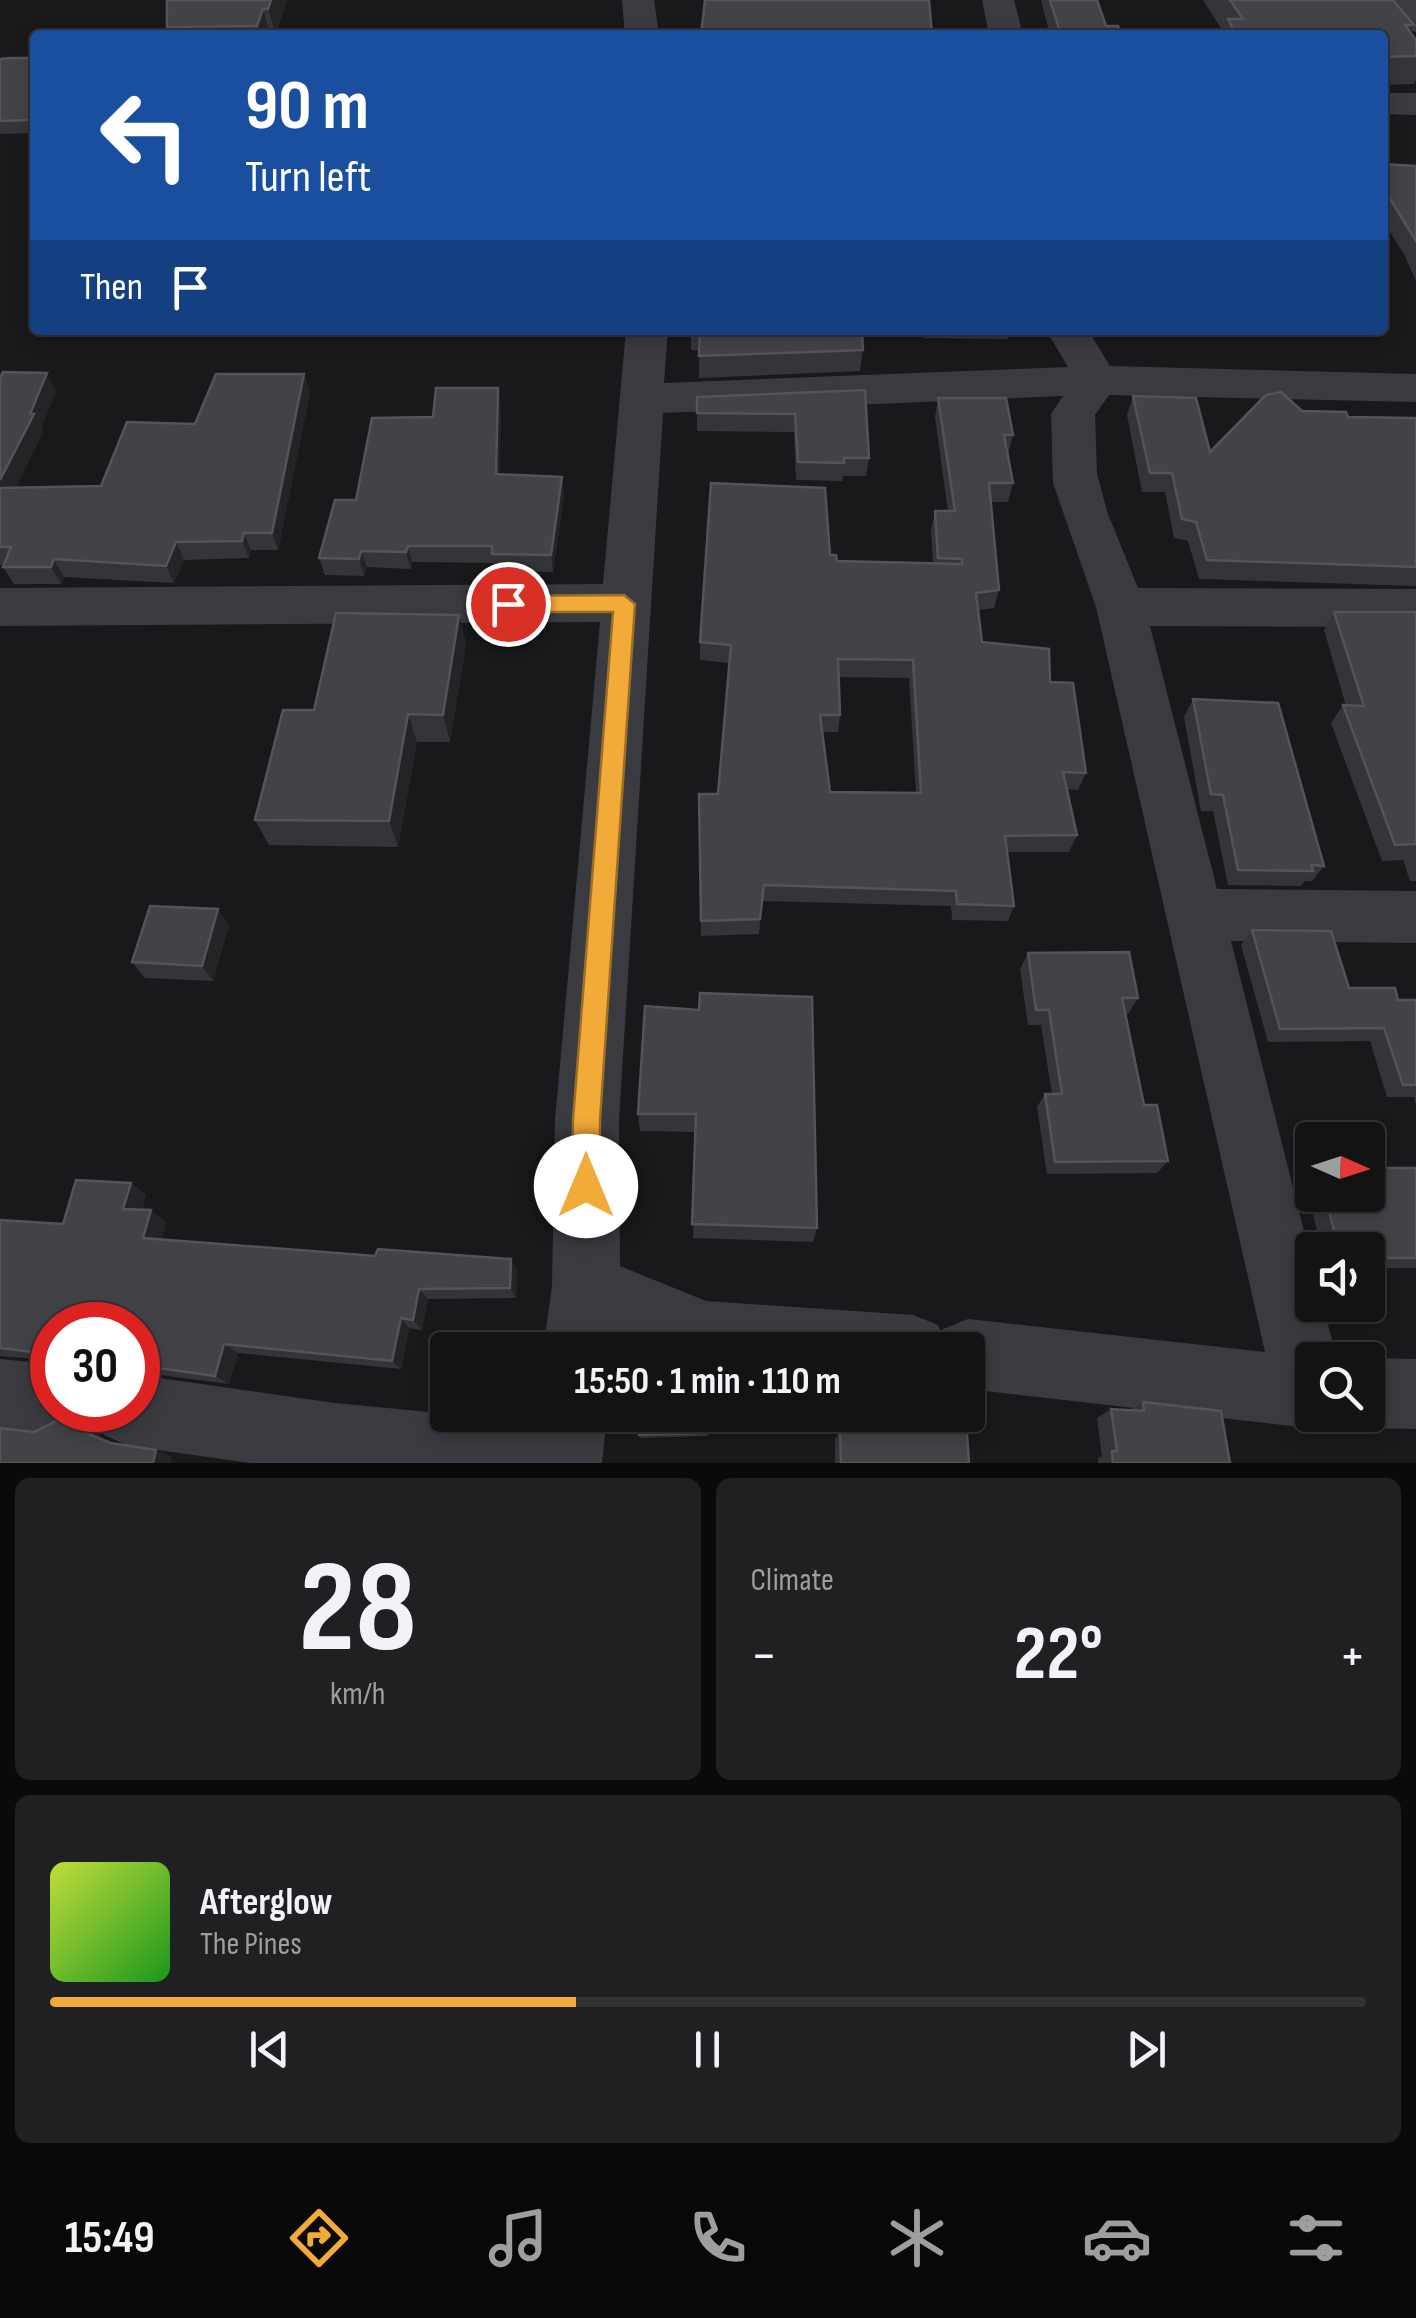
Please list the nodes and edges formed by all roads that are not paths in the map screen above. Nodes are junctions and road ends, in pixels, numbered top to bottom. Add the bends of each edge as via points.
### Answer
1 (638, 0) edge
2 (998, 0) edge
3 (1404, 0) edge
4 (1416, 22) edge
5 (641, 30) edge
6 (1005, 30) edge
7 (1388, 103) edge
8 (1416, 104) edge
9 (647, 335) edge
10 (1070, 335) edge
11 (1096, 380) junction
12 (1416, 388) edge
13 (641, 399) junction
14 (624, 604) junction
15 (0, 607) edge
16 (1121, 607) junction
17 (1416, 608) edge
18 (1192, 915) junction
19 (1416, 918) edge
20 (582, 1318) edge
21 (678, 1332) edge
22 (1315, 1342) edge
23 (985, 1356) edge
24 (1295, 1389) edge
25 (0, 1394) edge
26 (1385, 1394) edge
27 (1416, 1394) edge
28 (30, 1397) edge
29 (160, 1414) edge
30 (568, 1446) edge

1 - 5 street
2 - 6 street
3 - 4 street
7 - 8 street
9 - 13 street
10 - 11 street
11 - 12 street
11 - 13 street
11 - 16 street via 1073,414 1078,435 1072,456 1076,486
13 - 14 street
14 - 15 street
14 - 20 street via 587,1120
16 - 17 street
16 - 18 street
18 - 19 street
18 - 22 street
20 - 21 street
23 - 24 street
25 - 28 street
26 - 27 street
29 - 30 street via 334,1439

